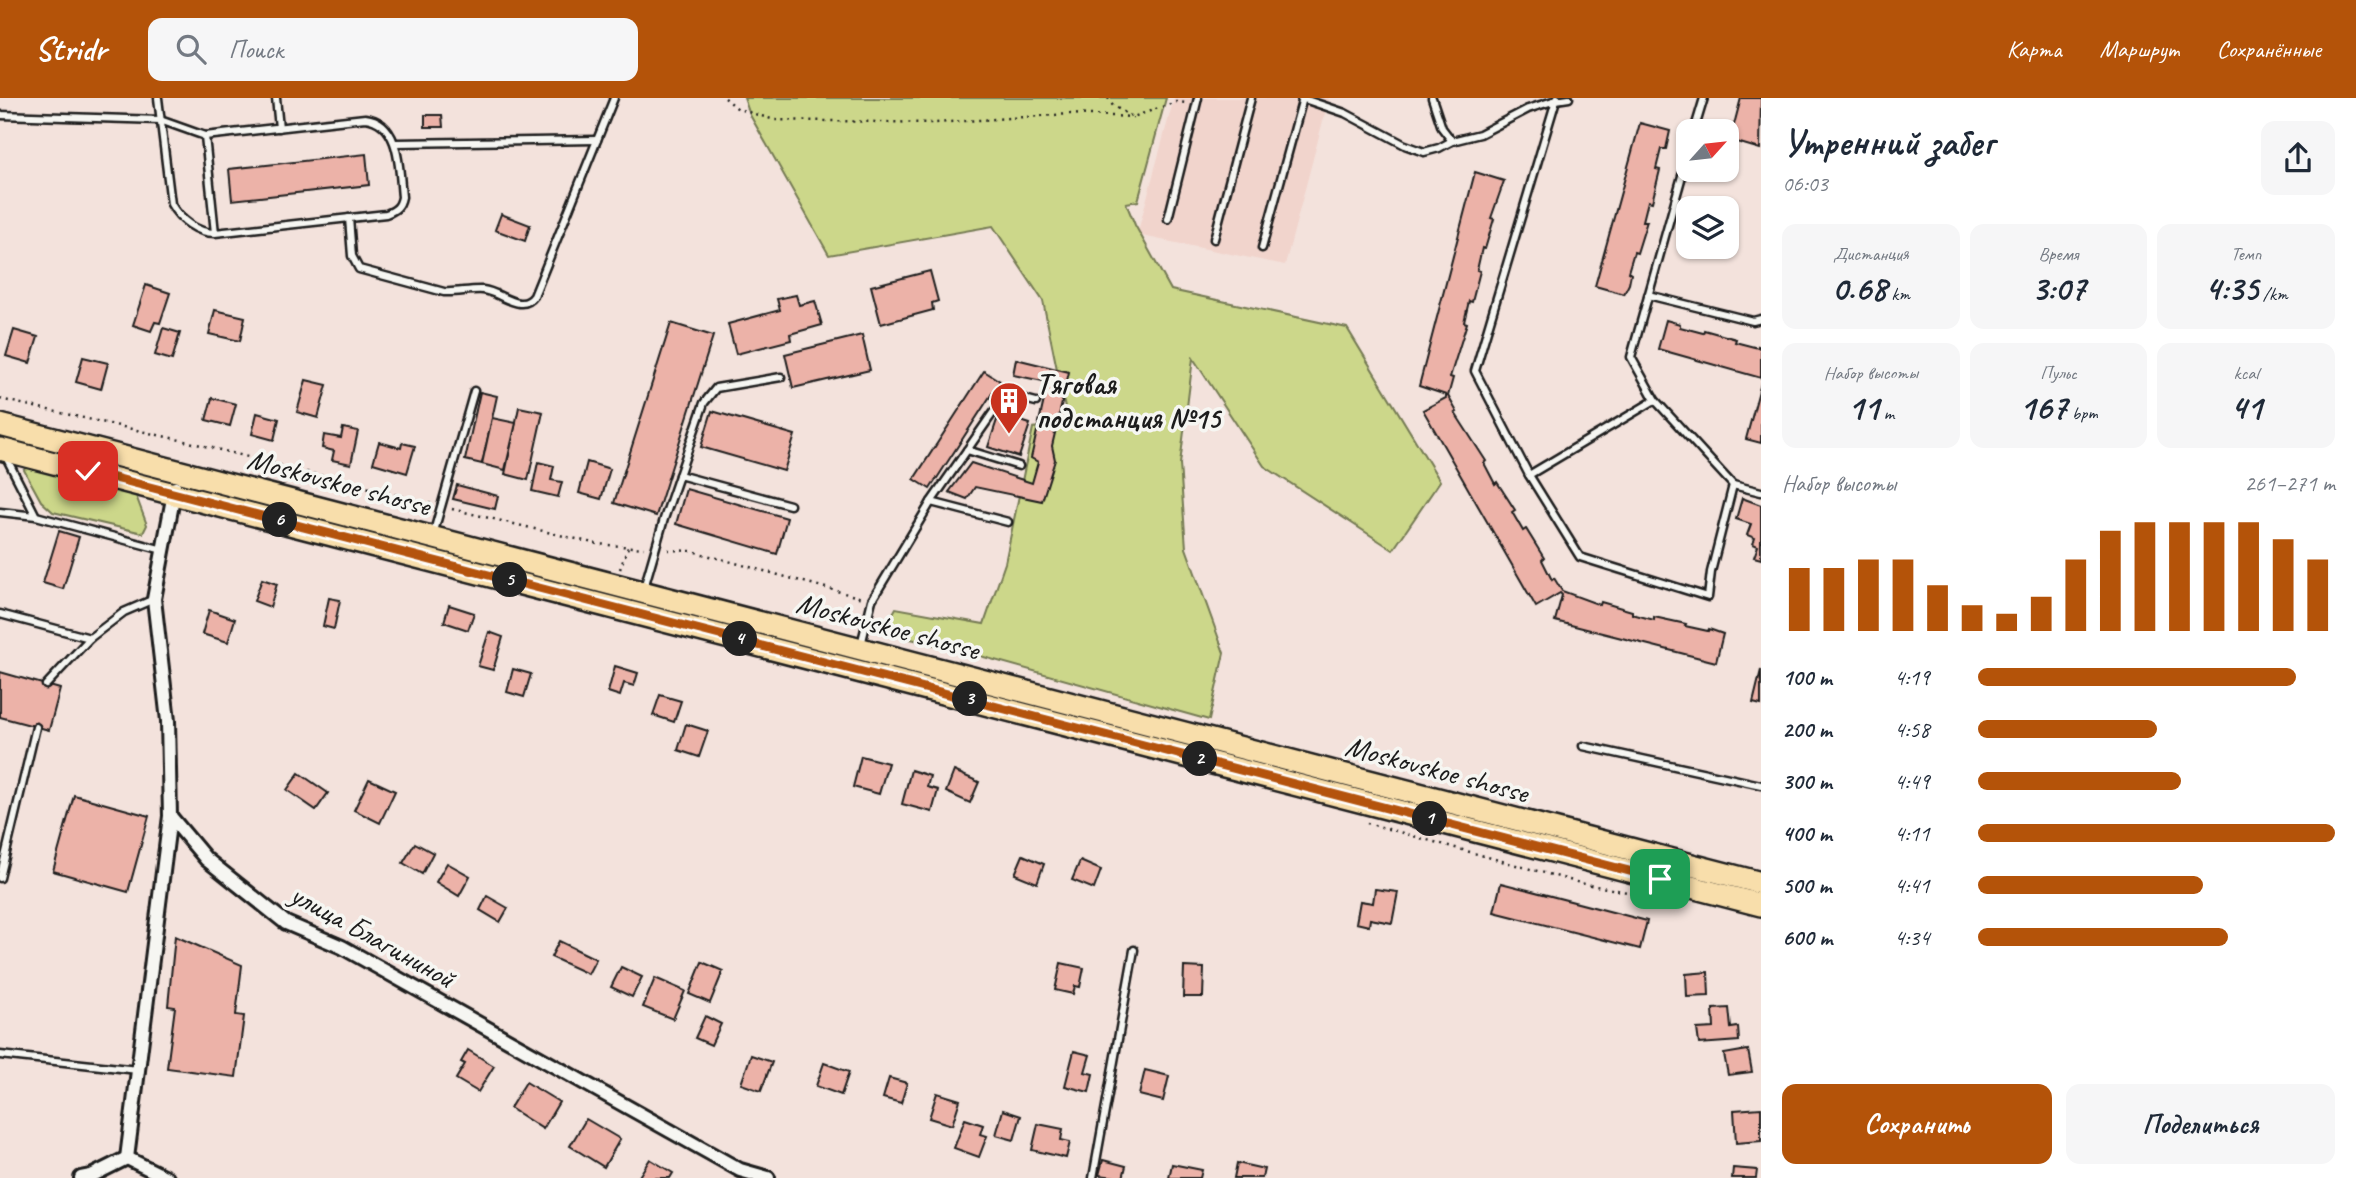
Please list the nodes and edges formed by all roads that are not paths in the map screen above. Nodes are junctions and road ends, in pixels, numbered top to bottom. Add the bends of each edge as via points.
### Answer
1 (158, 98) edge
2 (276, 98) edge
3 (614, 98) edge
4 (1251, 98) edge
5 (1303, 98) edge
6 (1432, 98) edge
7 (1569, 98) edge
8 (1704, 98) edge
9 (1557, 99) edge
10 (1197, 101) edge
11 (0, 115) edge
12 (1698, 119) edge
13 (160, 120) junction
14 (279, 128) junction
15 (205, 136) junction
16 (597, 140) junction
17 (1452, 141) junction
18 (396, 143) junction
19 (1680, 182) edge
20 (349, 218) junction
21 (1168, 219) dead end
22 (215, 233) junction
23 (1214, 239) dead end
24 (1262, 248) dead end
25 (1648, 295) junction
26 (1761, 319) edge
27 (781, 377) dead end
28 (474, 391) dead end
29 (1655, 400) junction
30 (1036, 402) dead end
31 (0, 425) edge
32 (1, 449) edge
33 (967, 450) junction
34 (1019, 466) dead end
35 (178, 471) junction
36 (679, 475) junction
37 (1529, 475) junction
38 (1733, 485) junction
39 (1761, 492) edge
40 (174, 493) junction
41 (932, 502) junction
42 (790, 505) dead end
43 (0, 512) edge
44 (36, 516) junction
45 (1008, 522) dead end
46 (432, 537) junction
47 (163, 550) junction
48 (643, 593) junction
49 (155, 599) junction
50 (0, 614) edge
51 (90, 638) junction
52 (859, 650) junction
53 (46, 685) dead end
54 (36, 727) dead end
55 (1583, 746) dead end
56 (1761, 785) edge
57 (170, 816) junction
58 (0, 878) edge
59 (1761, 883) edge
60 (1761, 905) edge
61 (1134, 950) dead end
62 (0, 1055) edge
63 (138, 1070) junction
64 (127, 1158) junction
65 (80, 1178) edge
66 (167, 1178) edge
67 (768, 1178) edge
68 (1093, 1178) edge

1 - 13 lane
2 - 14 lane
3 - 16 lane
4 - 23 lane
5 - 17 lane via 1424,152
5 - 24 lane
6 - 17 lane via 1442,128
7 - 9 lane
8 - 12 lane
9 - 17 lane via 1480,134
9 - 37 lane via 1475,371
10 - 21 lane
11 - 13 lane
13 - 15 lane
13 - 22 lane via 171,204 194,227
14 - 15 lane
14 - 18 lane via 372,119
15 - 22 lane
16 - 18 lane
16 - 20 lane via 534,296 524,304 483,290 444,292 359,269 352,256
18 - 20 lane via 401,205 386,214
19 - 25 lane
20 - 22 lane
25 - 26 lane via 1753,321
25 - 29 lane via 1631,356
27 - 36 lane via 716,388 704,403
28 - 46 lane
29 - 37 lane
29 - 38 lane
30 - 33 lane via 1006,394
31 - 35 main road, Moskovskoe shosse
32 - 40 main road, Moskovskoe shosse
32 - 44 lane
33 - 34 lane
33 - 41 lane
35 - 40 street
35 - 46 main road, Moskovskoe shosse
36 - 42 lane
36 - 48 lane
37 - 38 lane via 1580,557 1709,597
38 - 39 lane
40 - 47 street
40 - 60 main road, Moskovskoe shosse
41 - 45 lane
41 - 52 lane via 872,600
43 - 44 lane
44 - 47 lane
46 - 48 main road, Moskovskoe shosse
47 - 49 street
48 - 52 main road, Moskovskoe shosse
49 - 51 lane via 124,612
49 - 57 street via 168,721
50 - 51 lane
51 - 53 lane
52 - 59 main road, Moskovskoe shosse
54 - 58 lane
55 - 56 lane
57 - 63 street
57 - 67 street, улица Благининой via 205,859 286,923 342,947 740,1170
61 - 68 lane
62 - 63 lane
63 - 64 street
64 - 65 street
64 - 66 street

